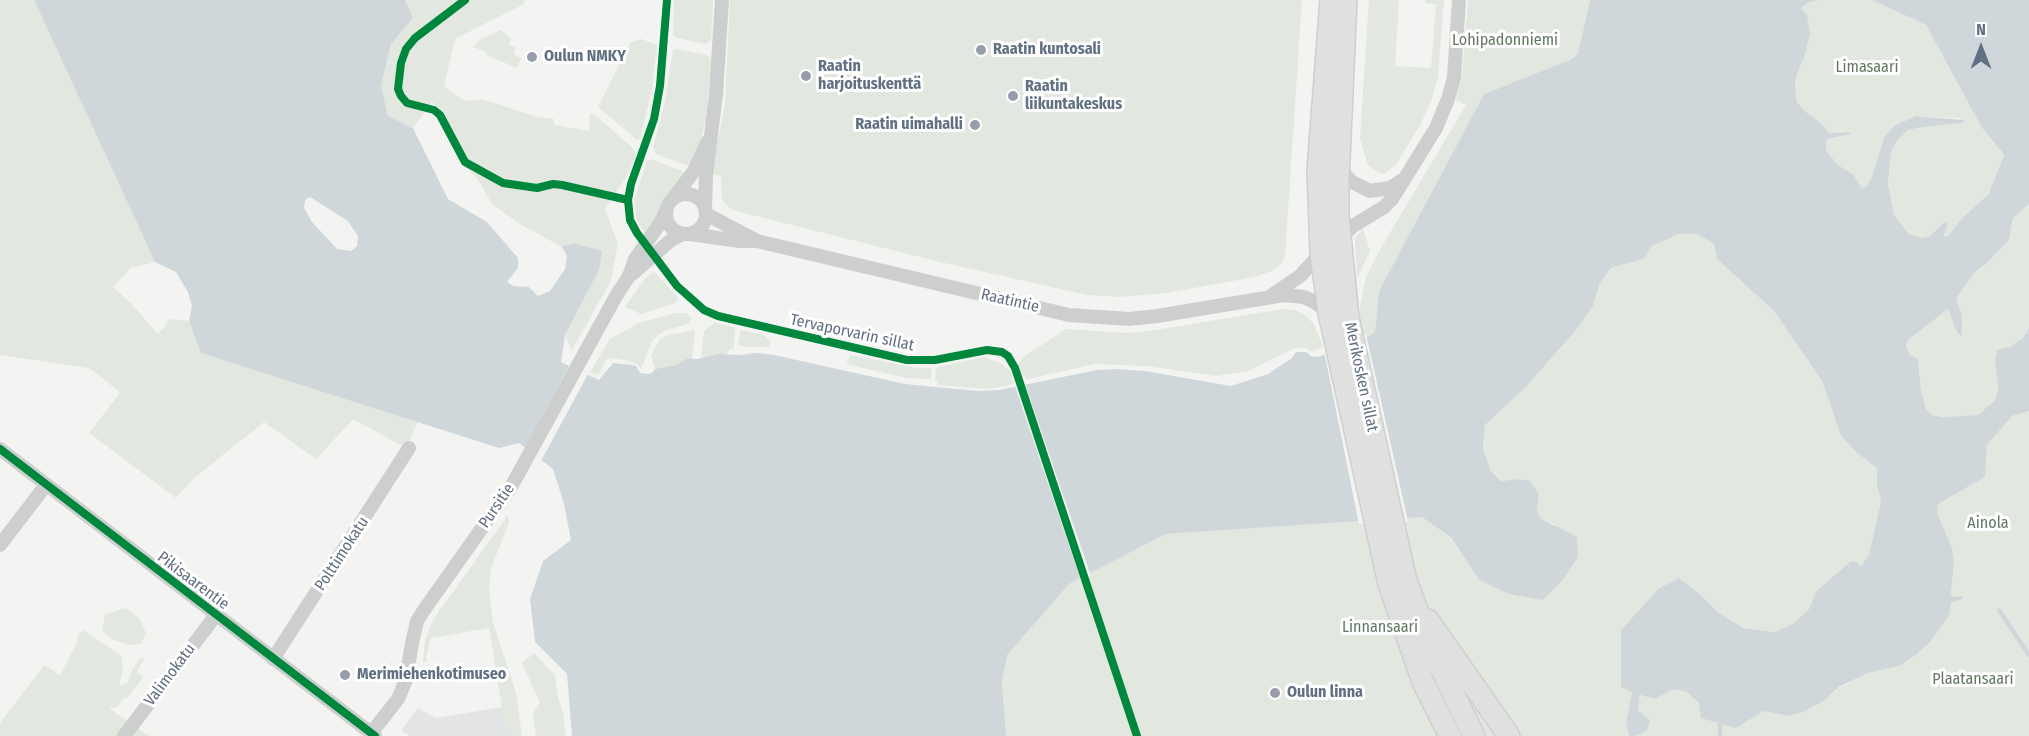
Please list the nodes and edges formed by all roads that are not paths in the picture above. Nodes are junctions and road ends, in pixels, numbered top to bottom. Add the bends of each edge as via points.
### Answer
1 (722, 0) edge
2 (1331, 0) edge
3 (1346, 0) edge
4 (1459, 0) edge
5 (711, 134) junction
6 (1339, 156) junction
7 (1406, 175) junction
8 (675, 197) junction
9 (705, 210) junction
10 (666, 211) junction
11 (687, 234) junction
12 (1340, 238) junction
13 (757, 241) junction
14 (1321, 253) junction
15 (629, 276) junction
16 (1267, 297) junction
17 (1336, 317) junction
18 (409, 448) dead end
19 (0, 449) edge
20 (46, 484) junction
21 (0, 545) edge
22 (1402, 585) junction
23 (216, 615) junction
24 (273, 659) junction
25 (373, 734) edge
26 (124, 736) edge
27 (1450, 736) edge
28 (1474, 736) edge
29 (1509, 736) edge

1 - 5 street
2 - 14 main road, Merikosken sillat via 1318,170
3 - 6 main road, Merikosken sillat
4 - 7 street via 1454,78 1448,99 1436,128
5 - 8 street via 694,171
5 - 9 street
6 - 7 street via 1345,175 1370,191 1390,188
6 - 12 main road, Merikosken sillat
7 - 12 street via 1389,203
8 - 9 street via 698,197
8 - 10 street
9 - 11 street via 702,226
9 - 13 street, Raatintie
10 - 11 street via 671,228
10 - 15 street, Pursitie via 635,259
11 - 13 street, Raatintie
11 - 15 street, Pursitie via 671,240
12 - 17 main road, Merikosken sillat
13 - 16 street, Raatintie via 1070,315 1129,319
14 - 16 street, Raatintie via 1300,276
14 - 17 main road, Merikosken sillat
15 - 25 street, Pursitie via 511,487 417,621 406,680 398,699
16 - 17 street, Raatintie via 1304,297
17 - 22 main road, Merikosken sillat
18 - 24 street, Polttimokatu
19 - 20 street, Pikisaarentie
20 - 21 street
20 - 23 street, Pikisaarentie
22 - 27 main road, Merikosken sillat via 1423,682
22 - 28 main road, Merikosken sillat
22 - 29 main road
23 - 24 street, Pikisaarentie
23 - 26 street, Valimokatu
24 - 25 street, Pikisaarentie

